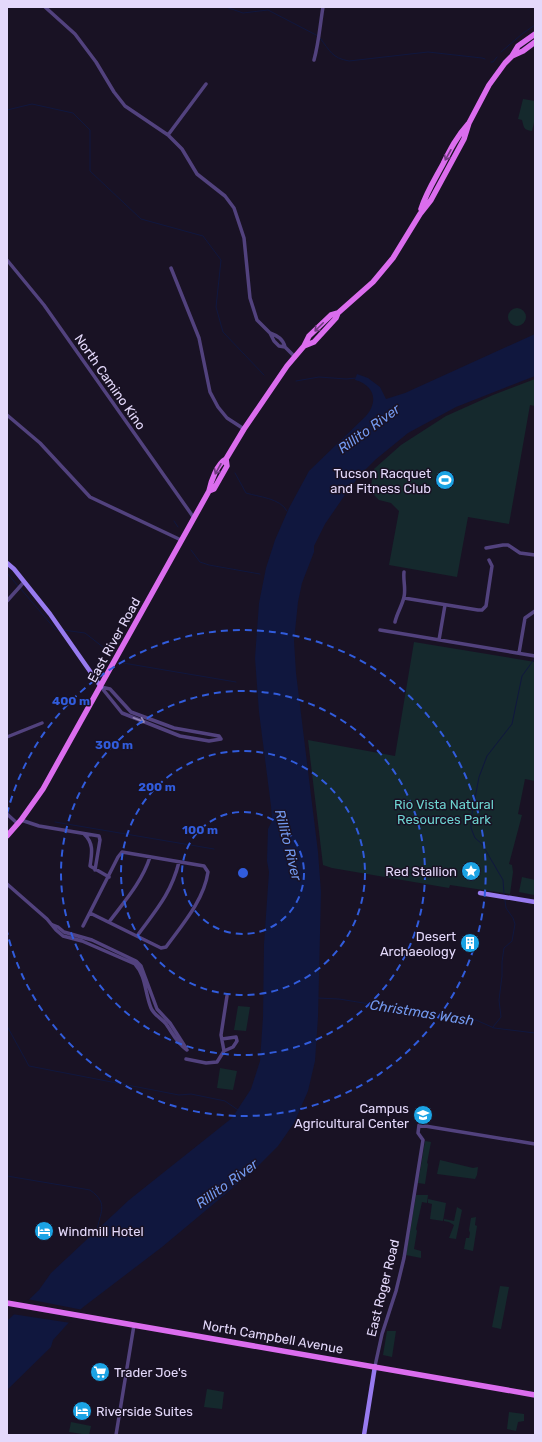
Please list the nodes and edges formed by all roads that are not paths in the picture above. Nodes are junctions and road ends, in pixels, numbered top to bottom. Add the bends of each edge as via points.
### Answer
1 (46, 7) edge
2 (323, 7) edge
3 (535, 34) edge
4 (535, 42) edge
5 (512, 56) junction
6 (314, 60) dead end
7 (206, 84) dead end
8 (168, 135) junction
9 (7, 260) edge
10 (171, 268) dead end
11 (295, 357) junction
12 (7, 415) edge
13 (244, 428) junction
14 (194, 518) junction
15 (181, 540) junction
16 (486, 548) dead end
17 (535, 555) edge
18 (489, 560) dead end
19 (7, 563) edge
20 (404, 572) dead end
21 (24, 582) junction
22 (404, 598) junction
23 (7, 601) edge
24 (445, 605) junction
25 (535, 611) edge
26 (395, 622) dead end
27 (380, 630) dead end
28 (439, 640) junction
29 (519, 653) junction
30 (535, 656) edge
31 (101, 687) junction
32 (42, 723) dead end
33 (7, 738) edge
34 (7, 814) edge
35 (19, 822) junction
36 (83, 833) junction
37 (7, 836) edge
38 (150, 857) junction
39 (179, 862) junction
40 (95, 870) junction
41 (109, 877) junction
42 (7, 884) edge
43 (480, 892) dead end
44 (535, 902) edge
45 (90, 913) junction
46 (109, 922) junction
47 (54, 925) junction
48 (83, 926) dead end
49 (137, 936) junction
50 (227, 996) dead end
51 (222, 1039) junction
52 (224, 1051) junction
53 (186, 1059) dead end
54 (535, 1144) edge
55 (10, 1304) edge
56 (134, 1325) junction
57 (375, 1366) junction
58 (535, 1395) edge
59 (116, 1435) edge
60 (364, 1435) edge

1 - 8 street via 75,34 125,106
2 - 6 street via 320,42
3 - 5 main road, East River Road via 518,46
4 - 5 main road, East River Road
5 - 11 main road, East River Road via 489,85 469,122 459,134 425,196 420,214 386,268 338,313 314,342 304,346
7 - 8 street
8 - 11 street via 182,149 197,174 225,196 234,208 244,238 250,298 257,320 283,341 285,348
9 - 14 street, North Camino Kino via 44,305
10 - 13 street via 199,338 210,392 227,418
11 - 13 main road, East River Road
12 - 15 street via 40,443 90,497
13 - 14 main road, East River Road via 226,459 227,466
14 - 15 main road, East River Road
15 - 31 main road, East River Road
16 - 17 street via 508,545 520,553
18 - 24 street via 492,566 484,610
19 - 21 street
20 - 22 street
21 - 23 street
21 - 31 street via 50,614
22 - 24 street
22 - 26 street
24 - 28 street
25 - 29 street via 525,618
27 - 28 street
28 - 29 street
29 - 30 street
31 -> 31 street via 122,713 180,736 210,741 221,739 219,736 174,728 131,712 110,689
31 - 35 main road, East River Road via 43,789
32 - 33 street
34 - 35 street
35 - 36 street
35 - 37 main road, East River Road
36 - 40 street via 92,846 90,866
36 - 40 street via 99,836
38 - 39 street
38 - 41 street via 122,852
38 - 46 street via 133,890
39 - 49 street via 166,897
39 - 49 street via 204,866 208,872 206,882 191,912 166,947 161,948
40 - 41 street
41 - 45 street
42 - 47 street
43 - 44 street
45 - 46 street
45 - 48 street
46 - 49 street
47 - 47 street via 63,936 82,941 135,964 142,975 151,1008 166,1024 178,1043 187,1050 170,1023 157,1009 141,966 136,961 92,940 64,932
50 - 51 street
51 - 52 street
51 - 52 street via 236,1037 237,1041 233,1047
52 - 53 street via 217,1062 206,1063
54 - 57 street, East Roger Road via 419,1125 418,1133 423,1140 404,1258
55 - 56 main road, North Campbell Avenue
56 - 57 main road, North Campbell Avenue
56 - 59 street
57 - 58 main road, North Campbell Avenue
57 - 60 street, East Roger Road

